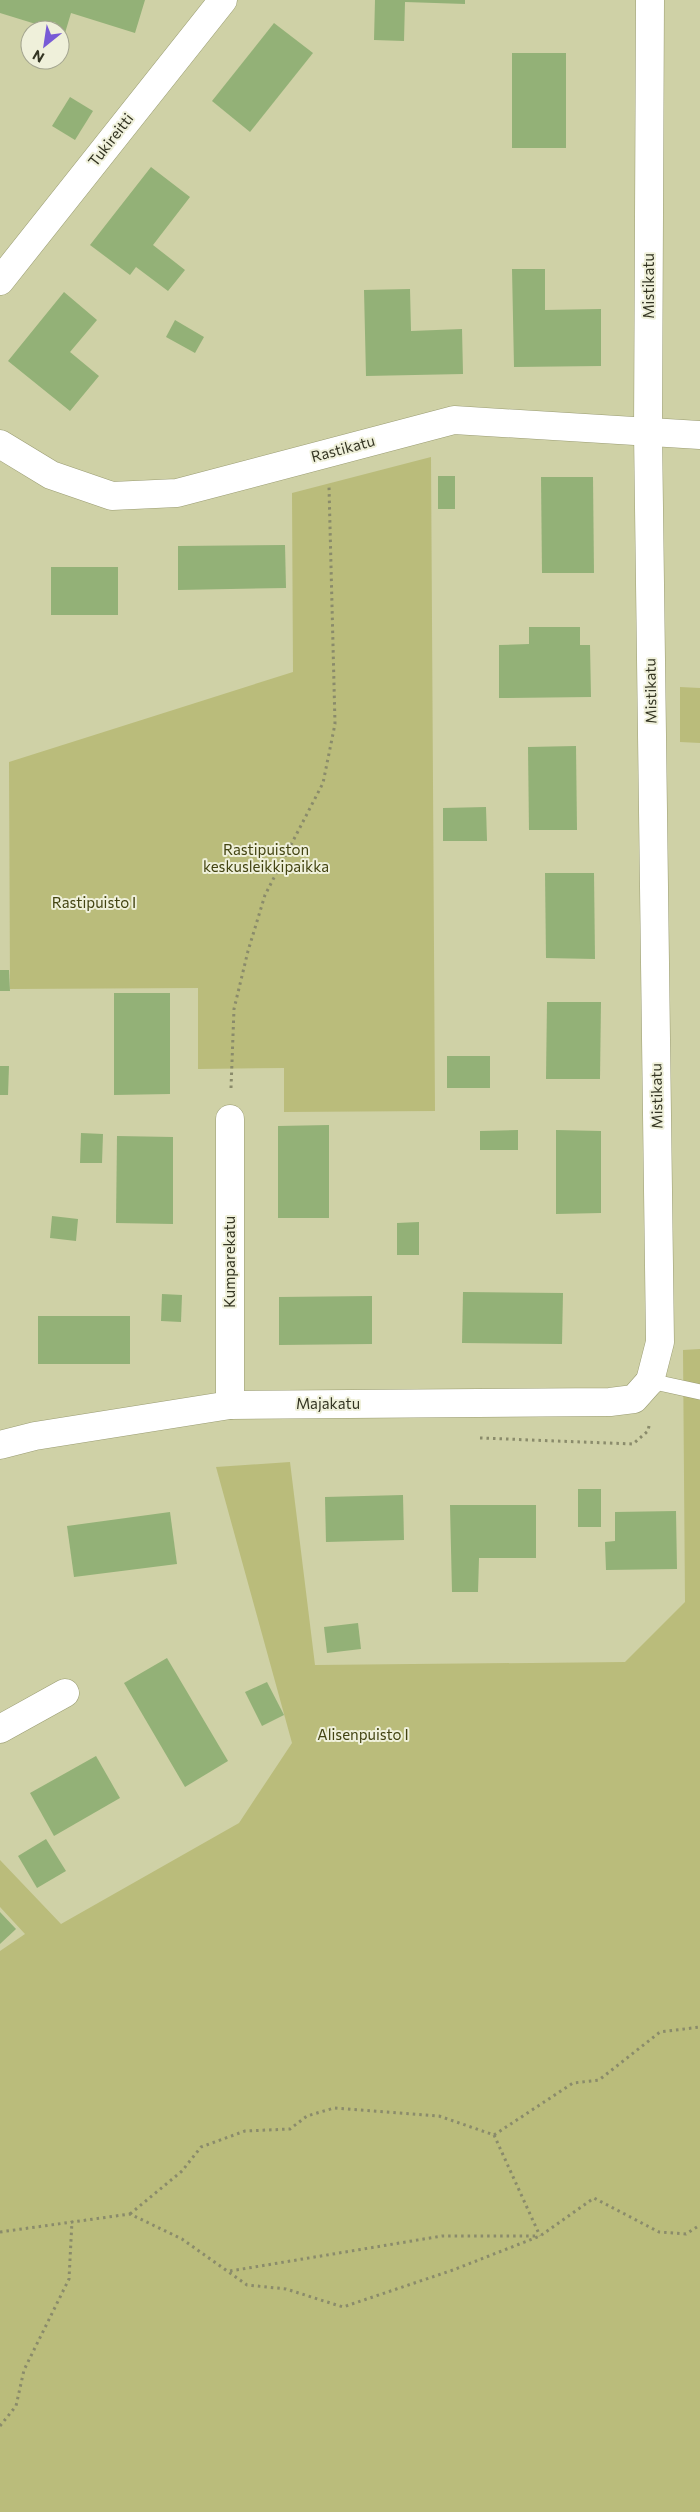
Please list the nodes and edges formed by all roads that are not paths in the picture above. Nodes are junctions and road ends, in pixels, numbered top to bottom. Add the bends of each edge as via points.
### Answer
1 (223, 0) edge
2 (650, 0) edge
3 (0, 280) edge
4 (648, 432) junction
5 (700, 435) edge
6 (0, 444) edge
7 (230, 1119) road end
8 (650, 1381) junction
9 (700, 1392) edge
10 (230, 1405) junction
11 (0, 1445) edge
12 (65, 1693) dead end
13 (0, 1729) edge

1 - 3 street, Tukireitti
2 - 4 street, Mistikatu
4 - 5 street, Rastikatu
4 - 6 street, Rastikatu via 454,420 177,493 112,496 51,475
4 - 8 street, Mistikatu via 660,1342
7 - 10 street, Kumparekatu
8 - 9 lane
8 - 10 street, Majakatu via 634,1399 610,1402
10 - 11 street, Majakatu via 35,1436
12 - 13 street

